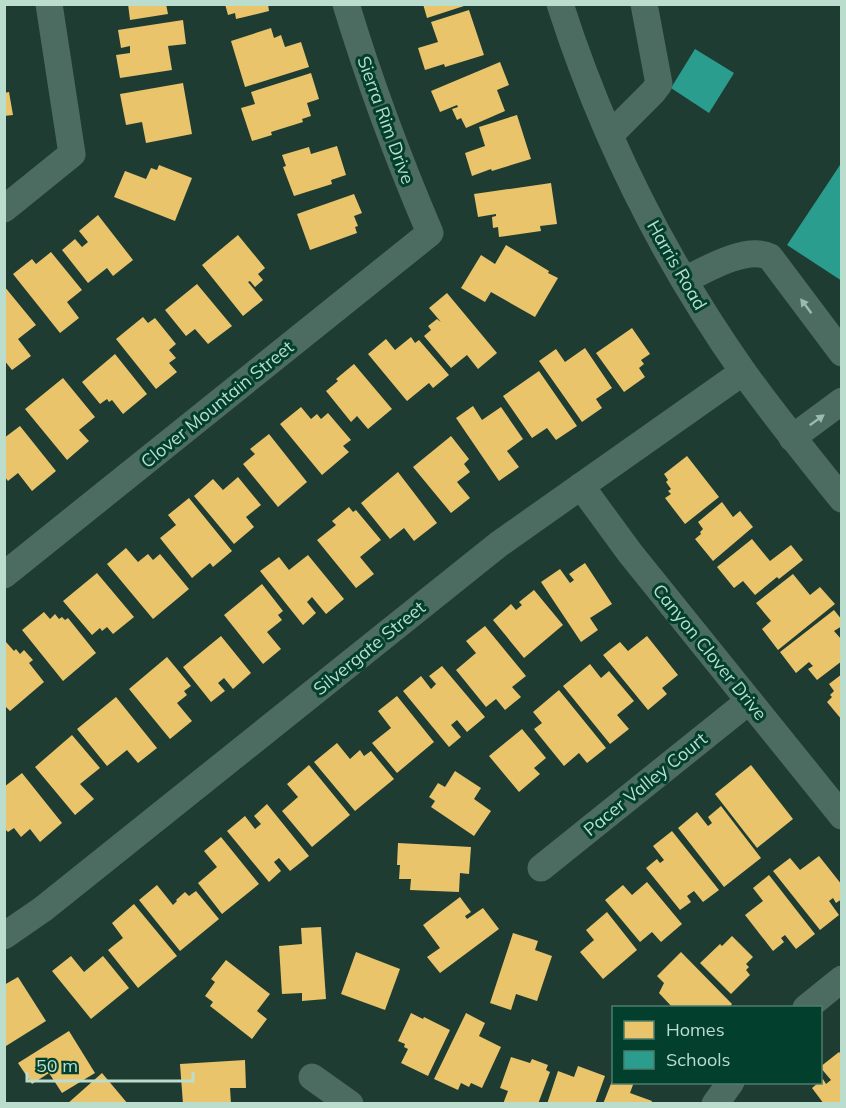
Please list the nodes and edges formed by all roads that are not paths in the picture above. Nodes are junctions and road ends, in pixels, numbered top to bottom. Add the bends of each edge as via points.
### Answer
1 (49, 4) edge
2 (346, 4) edge
3 (560, 4) edge
4 (644, 4) edge
5 (610, 135) junction
6 (4, 209) edge
7 (430, 233) joint
8 (685, 280) junction
9 (842, 353) edge
10 (743, 372) junction
11 (842, 401) edge
12 (792, 438) junction
13 (581, 486) junction
14 (842, 499) edge
15 (4, 575) edge
16 (749, 701) junction
17 (842, 816) edge
18 (541, 868) dead end
19 (4, 936) edge
20 (842, 979) edge
21 (808, 1006) edge
22 (312, 1077) dead end
23 (730, 1084) edge
24 (350, 1104) edge
25 (715, 1104) edge

1 - 6 street via 72,154
2 - 7 street, Sierra Rim Drive via 397,155
3 - 5 street, Harris Road
4 - 5 street via 659,84
5 - 8 street, Harris Road
7 - 15 street, Clover Mountain Street
9 -> 8 street via 764,254 727,258
8 - 10 street, Harris Road
10 - 12 street, Harris Road
10 - 13 street, Silvergate Street
12 -> 11 street
12 - 14 street, Harris Road
13 - 16 street, Canyon Clover Drive
13 - 19 street, Silvergate Street via 499,544 44,909
16 - 17 street, Canyon Clover Drive
16 - 18 street, Pacer Valley Court
20 - 21 street
22 - 24 street
23 - 25 street

